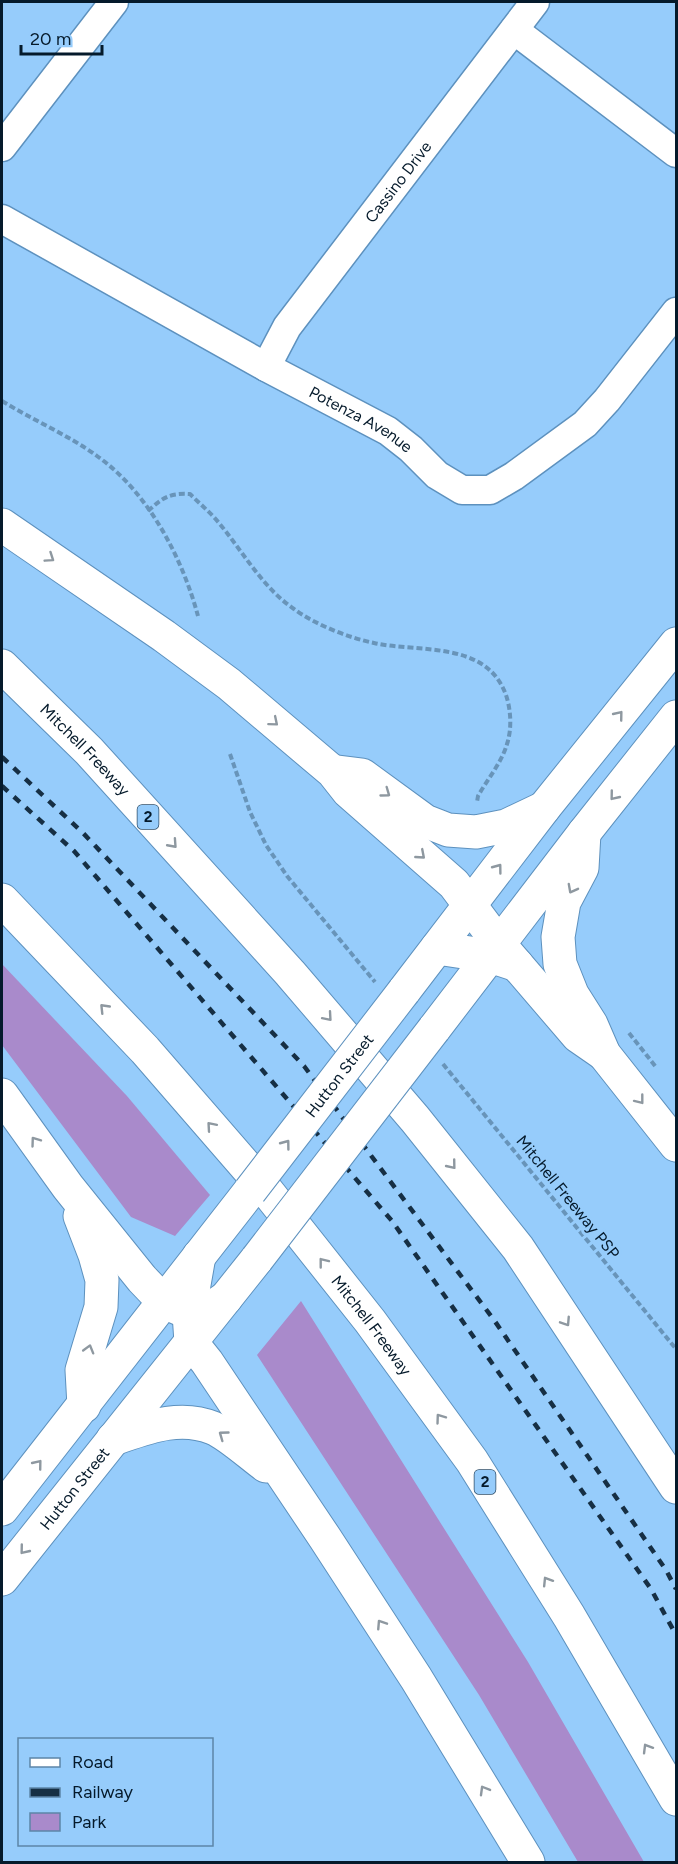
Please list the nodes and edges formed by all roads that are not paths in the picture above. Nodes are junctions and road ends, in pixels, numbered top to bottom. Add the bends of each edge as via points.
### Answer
1 (114, 2) edge
2 (535, 2) edge
3 (514, 30) junction
4 (2, 147) edge
5 (676, 153) edge
6 (2, 219) edge
7 (676, 312) edge
8 (266, 367) junction
9 (2, 525) edge
10 (676, 644) edge
11 (2, 666) edge
12 (676, 717) edge
13 (333, 772) junction
14 (544, 808) junction
15 (584, 833) junction
16 (2, 900) edge
17 (469, 906) junction
18 (436, 948) junction
19 (491, 960) junction
20 (604, 1054) junction
21 (2, 1095) edge
22 (676, 1145) edge
23 (68, 1186) junction
24 (177, 1322) junction
25 (84, 1406) junction
26 (113, 1439) junction
27 (287, 1482) junction
28 (676, 1487) edge
29 (2, 1509) edge
30 (2, 1579) edge
31 (676, 1799) edge
32 (528, 1863) edge

1 - 4 street
2 - 3 street, Cassino Drive
3 - 5 street
3 - 8 street, Cassino Drive via 287,327
6 - 8 street, Potenza Avenue
7 - 8 street, Potenza Avenue via 585,424 490,490 462,490 437,475 388,431
9 -> 13 main road via 229,684
14 -> 10 main road, Hutton Street
11 -> 28 main road, Mitchell Freeway / 2 via 89,751 290,973 415,1119 518,1248
12 -> 15 main road
13 -> 14 main road via 362,775 425,821 448,830 476,832 506,826
13 -> 17 main road via 348,791 454,884
17 -> 14 main road, Hutton Street
15 - 19 main road
15 -> 20 main road via 582,868 564,902 558,937 560,964
31 -> 16 main road, Mitchell Freeway / 2 via 472,1461 370,1321 263,1186 145,1050
17 - 18 main road, Hutton Street
17 - 19 main road
18 - 19 main road
24 -> 18 main road, Hutton Street, bridge via 199,1256 389,987
19 - 20 main road
19 - 24 main road, bridge via 226,1298 204,1313
20 -> 22 main road
23 -> 21 main road
23 - 24 main road
25 -> 23 main road via 82,1370 101,1307 102,1280
24 - 25 main road
24 - 26 main road, Hutton Street
24 - 27 main road
29 -> 25 main road
27 -> 26 main road via 215,1428 168,1422
26 -> 30 main road, Hutton Street
32 -> 27 main road via 422,1687

